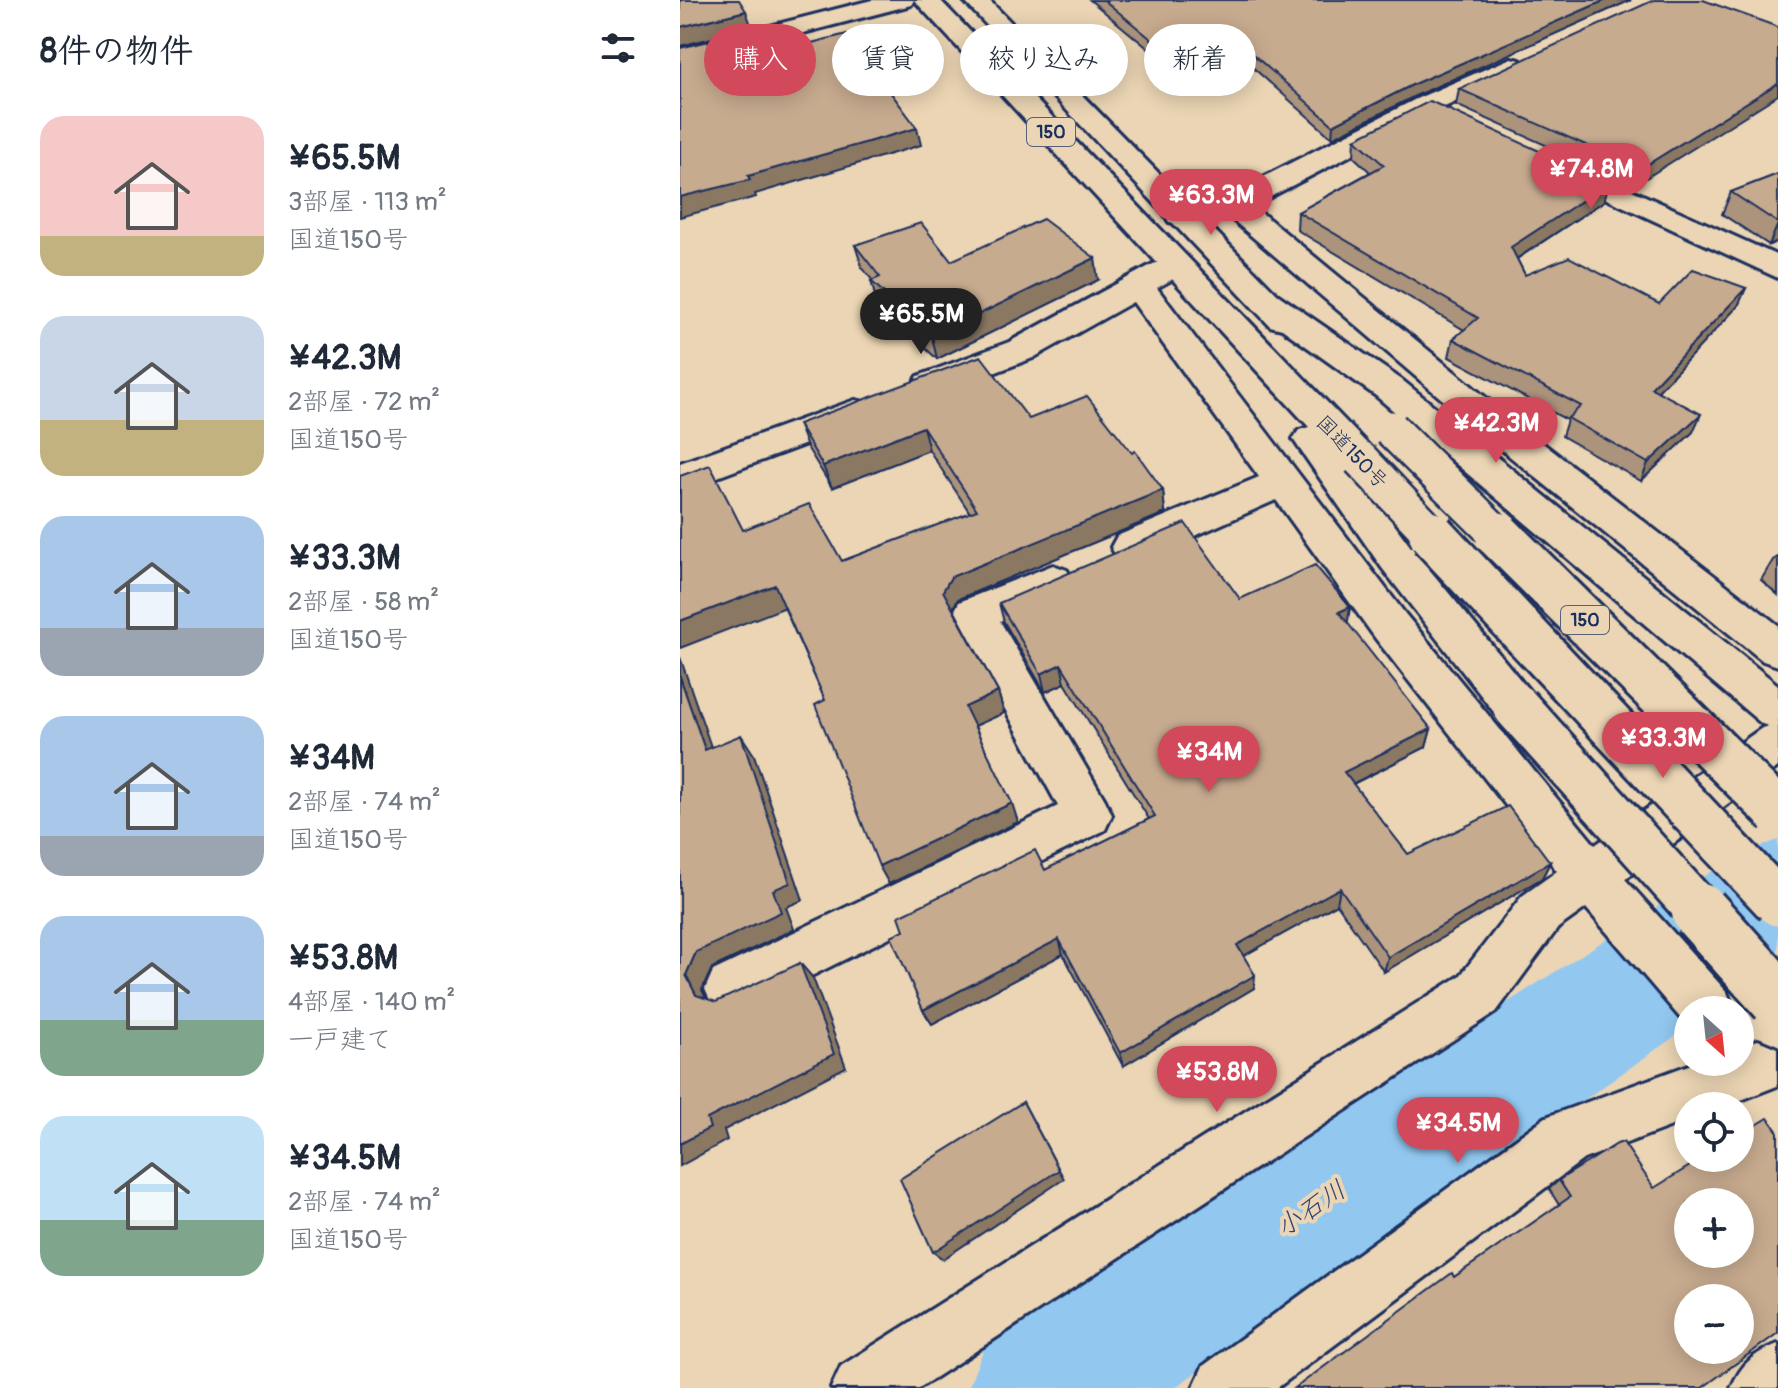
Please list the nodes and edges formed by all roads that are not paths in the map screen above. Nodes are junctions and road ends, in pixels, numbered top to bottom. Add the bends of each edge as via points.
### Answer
1 (902, 0) edge
2 (926, 0) edge
3 (975, 0) edge
4 (1540, 54) edge
5 (680, 57) edge
6 (1426, 105) junction
7 (1455, 118) edge
8 (1525, 151) edge
9 (1233, 205) junction
10 (1180, 215) junction
11 (1177, 264) junction
12 (1778, 268) edge
13 (1138, 286) junction
14 (1263, 300) junction
15 (1237, 333) junction
16 (680, 478) edge
17 (1283, 482) junction
18 (1778, 649) edge
19 (1778, 711) edge
20 (1778, 742) edge
21 (1778, 812) edge
22 (1596, 883) junction
23 (1778, 903) edge
24 (731, 989) dead end
25 (1696, 996) edge
26 (1778, 999) edge
27 (1759, 1067) edge
28 (1778, 1375) edge
29 (863, 1388) edge
30 (1225, 1388) edge
31 (1763, 1388) edge

1 - 5 main road
2 - 11 main road, 国道150号 / 150
3 - 10 main road, 150
4 - 6 main road
6 - 7 main road
6 - 9 main road
8 - 12 main road
9 - 10 main road
9 - 18 main road via 1505,433
10 - 14 main road, 150
11 - 13 main road
11 - 15 main road, 国道150号 / 150
13 - 16 main road via 1021,350
13 - 17 main road
14 - 19 main road, 150 via 1389,388
14 - 21 main road, 150, bridge
15 - 23 main road, 国道150号 / 150, bridge
15 - 26 main road, 150, bridge via 1396,557 1516,707
17 - 22 main road via 1391,627
17 - 24 main road via 974,614 1088,815
20 - 22 main road
22 - 25 main road
22 - 29 main road via 1540,912 1478,994
27 - 30 main road via 1566,1137
28 - 31 main road

